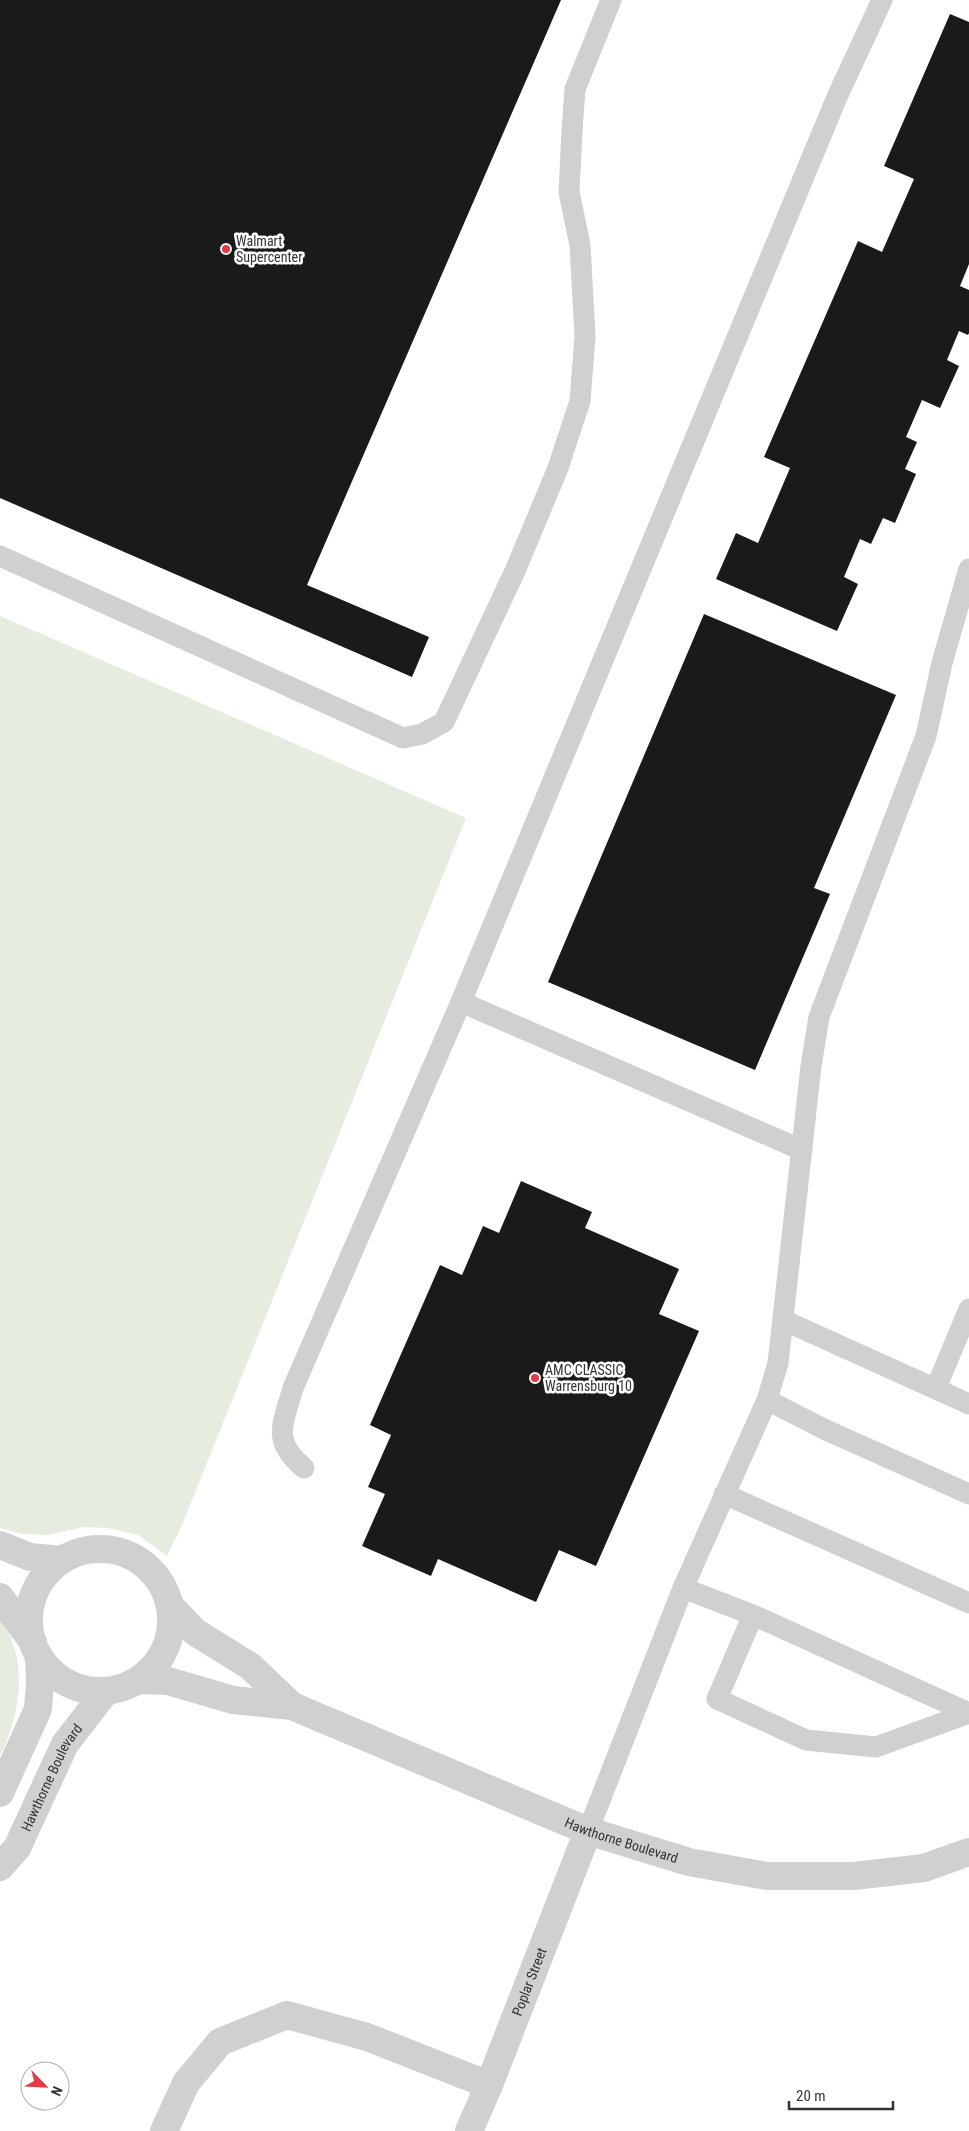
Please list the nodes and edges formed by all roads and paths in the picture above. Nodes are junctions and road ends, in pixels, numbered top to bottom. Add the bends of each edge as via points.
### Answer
1 (611, 0) edge
2 (882, 0) edge
3 (0, 556) edge
4 (969, 569) edge
5 (461, 1002) junction
6 (802, 1150) junction
7 (969, 1309) edge
8 (783, 1320) junction
9 (936, 1388) junction
10 (766, 1400) junction
11 (969, 1404) edge
12 (304, 1468) dead end
13 (724, 1494) junction
14 (969, 1494) edge
15 (0, 1545) edge
16 (62, 1560) junction
17 (683, 1588) junction
18 (0, 1597) edge
19 (969, 1603) edge
20 (170, 1607) junction
21 (753, 1616) junction
22 (36, 1650) junction
23 (139, 1680) junction
24 (106, 1691) junction
25 (292, 1706) junction
26 (969, 1713) edge
27 (0, 1793) edge
28 (588, 1831) junction
29 (969, 1852) edge
30 (0, 1867) edge
31 (490, 2085) junction
32 (164, 2131) edge
33 (469, 2131) edge

1 - 3 lane via 575,89 569,192 580,245 585,336 580,401 558,468 515,572 444,722 422,734 403,738
2 - 5 lane via 837,97
4 - 6 lane via 926,736 819,1017
5 - 6 lane
5 - 12 lane via 293,1388 281,1433 290,1456
6 - 8 lane
7 - 9 lane
8 - 9 lane
8 - 10 lane via 778,1363
9 - 11 lane
10 - 13 lane
10 - 14 lane
13 - 17 lane
13 - 19 lane
15 - 16 street via 30,1557
16 - 20 street via 83,1551 106,1549 129,1554 148,1567 163,1585
16 - 22 street via 44,1576 33,1597 29,1620
17 - 21 lane
17 - 28 lane
18 - 22 street
20 - 23 street via 171,1628 166,1648
20 - 25 street, Hawthorne Boulevard via 195,1632 250,1666
21 - 26 lane
21 - 26 lane via 717,1699 806,1740 876,1747
22 - 24 street via 52,1672 68,1683 87,1690
22 - 27 street via 40,1683 38,1709
23 - 24 street
23 - 25 street, Hawthorne Boulevard via 168,1681 233,1700
24 - 30 street, Hawthorne Boulevard via 65,1744 17,1848
25 - 28 street, Hawthorne Boulevard
28 - 29 street, Hawthorne Boulevard via 689,1862 767,1876 863,1875 924,1868
28 - 31 street, Poplar Street
31 - 32 street via 367,2037 287,2014 220,2042 186,2083
31 - 33 street, Poplar Street

